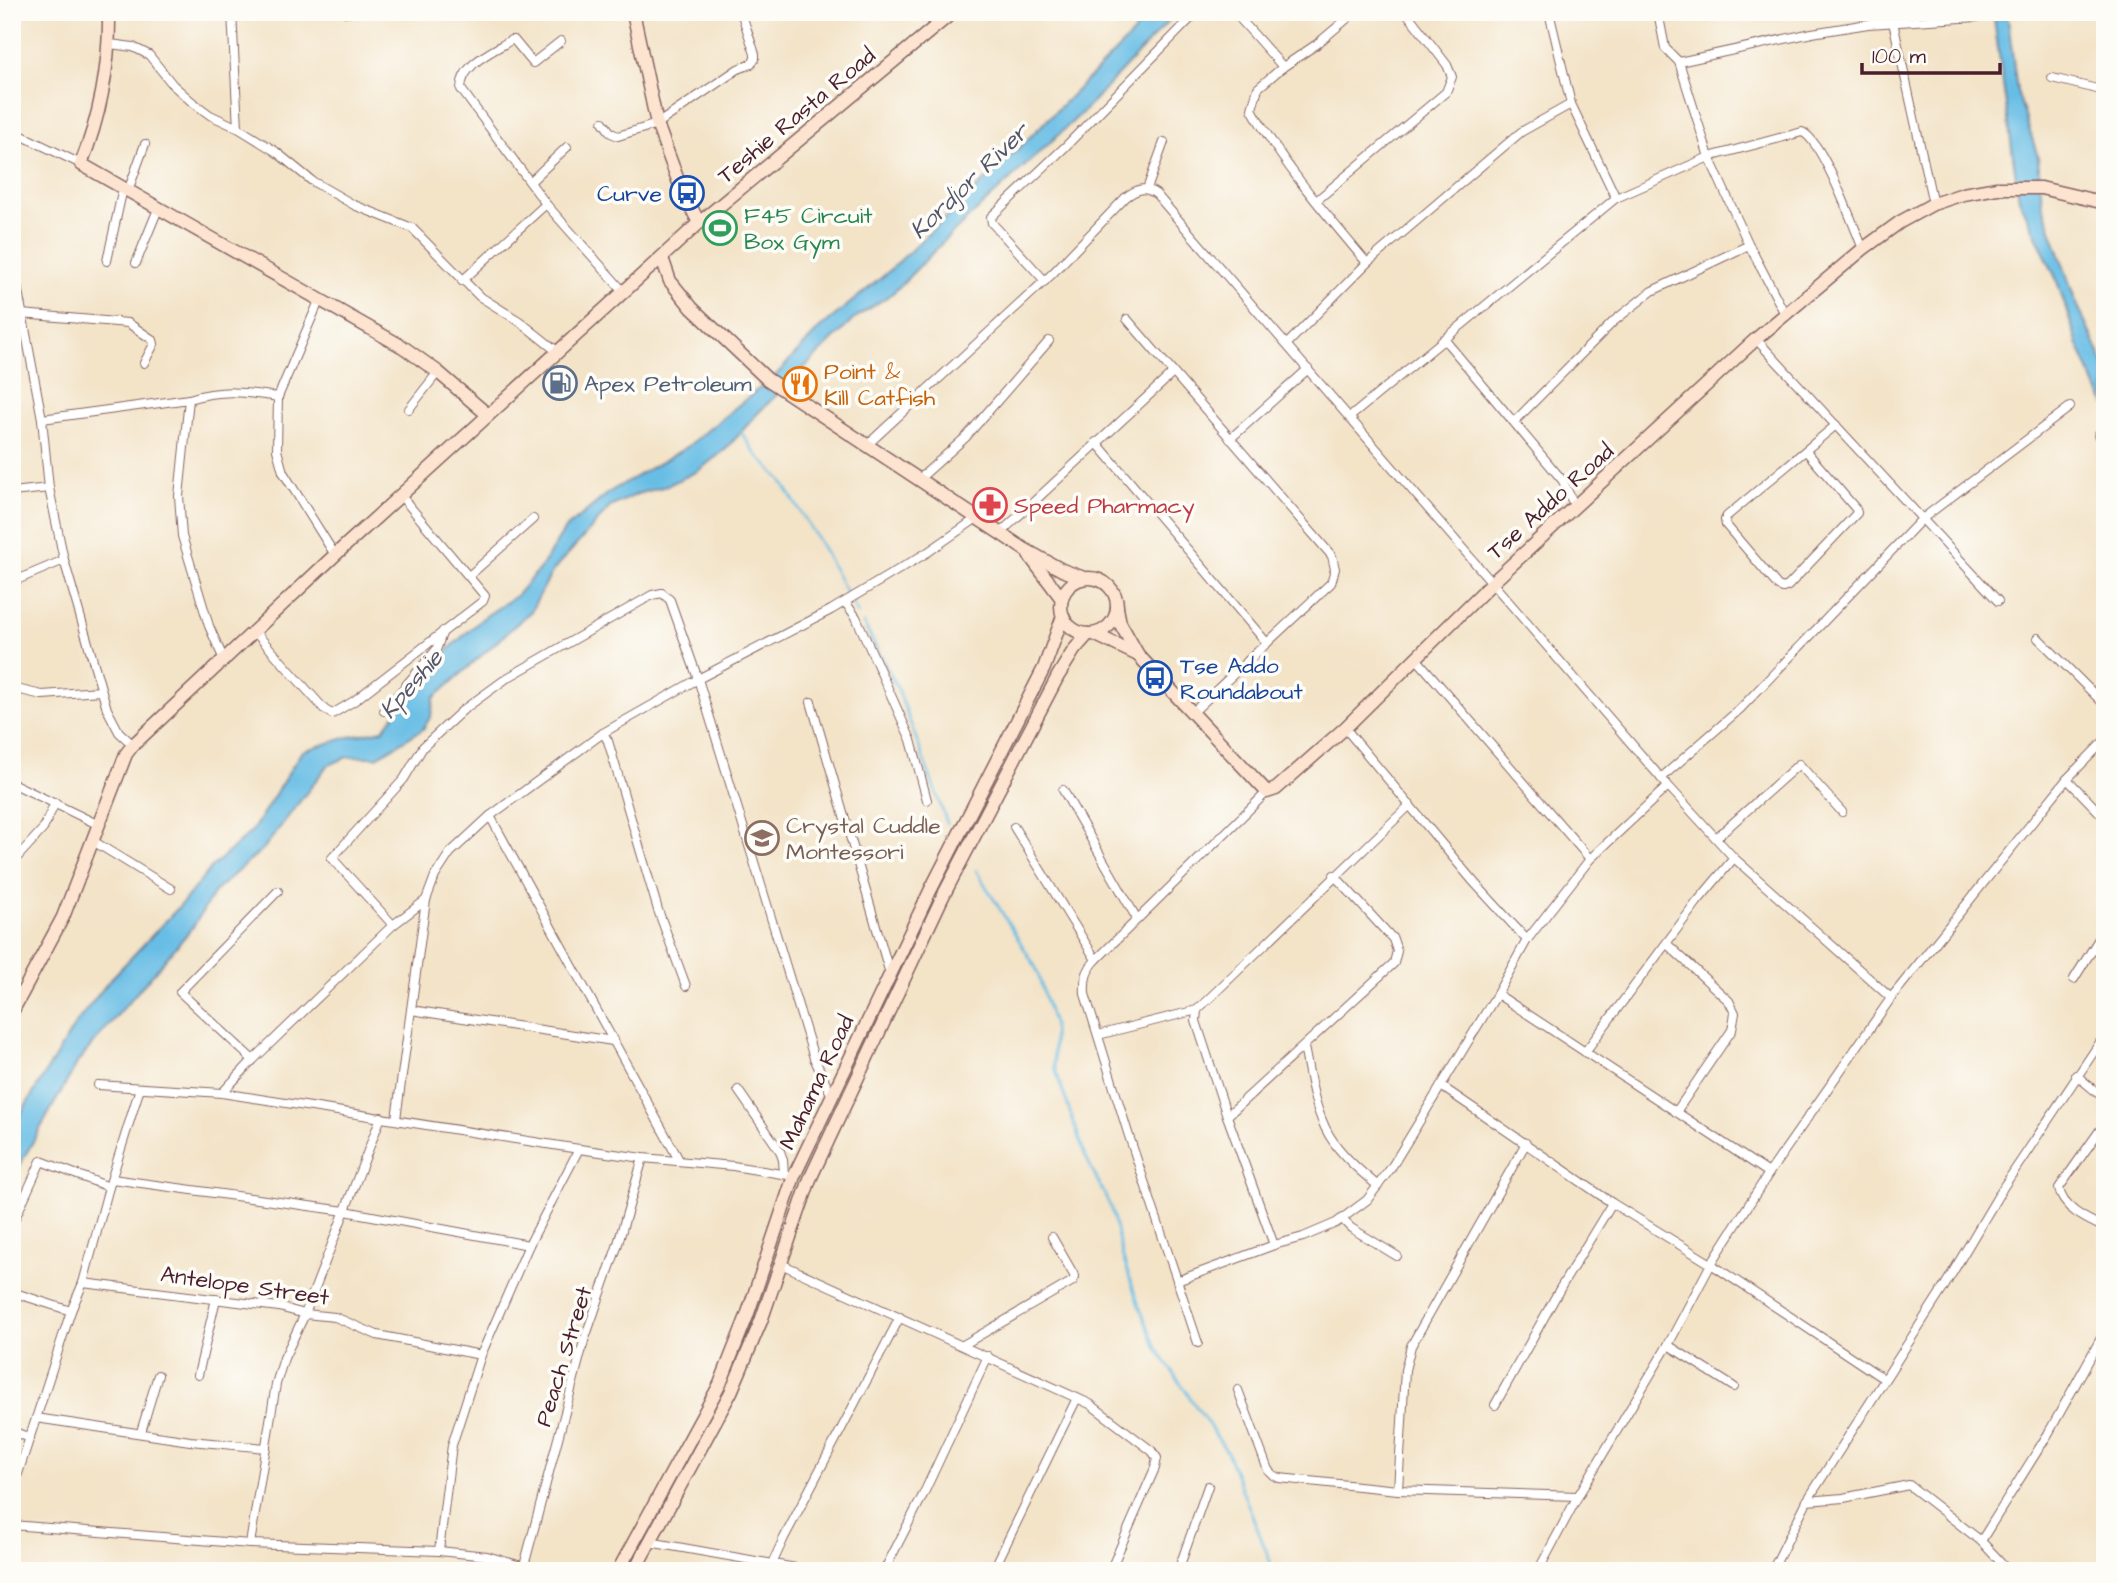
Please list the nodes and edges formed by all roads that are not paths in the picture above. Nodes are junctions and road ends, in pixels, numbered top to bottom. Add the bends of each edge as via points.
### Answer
1 (109, 12) edge
2 (232, 12) edge
3 (345, 12) edge
4 (352, 12) edge
5 (633, 12) edge
6 (741, 12) edge
7 (953, 12) edge
8 (1197, 12) edge
9 (1234, 12) edge
10 (1355, 12) edge
11 (1406, 12) edge
12 (1549, 12) edge
13 (1658, 12) edge
14 (1977, 17) dead end
15 (1893, 22) junction
16 (561, 41) dead end
17 (110, 44) junction
18 (1679, 62) junction
19 (1283, 67) junction
20 (2052, 78) dead end
21 (2105, 91) edge
22 (1571, 104) junction
23 (603, 122) dead end
24 (657, 124) junction
25 (238, 128) junction
26 (12, 131) edge
27 (1164, 142) dead end
28 (145, 144) dead end
29 (567, 147) dead end
30 (1709, 157) junction
31 (80, 164) junction
32 (530, 182) junction
33 (1147, 188) junction
34 (125, 190) junction
35 (1616, 198) junction
36 (1315, 201) junction
37 (2105, 203) edge
38 (546, 204) junction
39 (1933, 204) junction
40 (158, 209) junction
41 (699, 223) junction
42 (1749, 245) junction
43 (1863, 250) junction
44 (662, 258) junction
45 (107, 261) dead end
46 (13, 263) edge
47 (136, 263) dead end
48 (1367, 263) junction
49 (462, 281) junction
50 (1045, 281) junction
51 (623, 291) junction
52 (319, 301) junction
53 (21, 314) junction
54 (1786, 316) junction
55 (1127, 319) dead end
56 (1444, 339) junction
57 (1756, 339) junction
58 (1049, 341) dead end
59 (1287, 344) junction
60 (558, 352) junction
61 (144, 363) dead end
62 (1308, 369) junction
63 (438, 372) junction
64 (1173, 373) junction
65 (278, 397) junction
66 (189, 399) junction
67 (2070, 407) dead end
68 (409, 409) dead end
69 (488, 415) junction
70 (1350, 417) junction
71 (42, 419) junction
72 (1514, 422) junction
73 (1836, 425) junction
74 (2098, 435) dead end
75 (1230, 439) junction
76 (1096, 442) junction
77 (866, 446) junction
78 (2105, 447) edge
79 (1806, 450) junction
80 (918, 480) junction
81 (49, 488) junction
82 (12, 492) edge
83 (401, 496) junction
84 (1575, 506) junction
85 (977, 518) junction
86 (533, 519) dead end
87 (1922, 519) junction
88 (1000, 533) junction
89 (1024, 549) junction
90 (335, 555) junction
91 (64, 560) junction
92 (470, 575) junction
93 (1084, 578) junction
94 (12, 582) edge
95 (1493, 582) junction
96 (1062, 599) junction
97 (845, 601) junction
98 (1998, 601) dead end
99 (1117, 608) junction
100 (1063, 616) junction
101 (443, 631) junction
102 (255, 632) junction
103 (1091, 634) junction
104 (2038, 638) dead end
105 (1267, 643) junction
106 (1138, 655) junction
107 (1415, 657) junction
108 (224, 660) junction
109 (698, 679) junction
110 (12, 688) edge
111 (101, 691) junction
112 (811, 702) dead end
113 (2105, 705) edge
114 (384, 711) dead end
115 (1192, 713) junction
116 (1345, 728) junction
117 (603, 733) junction
118 (2105, 740) edge
119 (133, 744) junction
120 (1661, 778) junction
121 (2067, 779) junction
122 (12, 783) edge
123 (1668, 786) junction
124 (1063, 790) dead end
125 (1267, 792) junction
126 (927, 800) dead end
127 (55, 803) junction
128 (1410, 805) junction
129 (1842, 812) dead end
130 (490, 816) junction
131 (2105, 818) edge
132 (99, 825) junction
133 (1014, 827) dead end
134 (1716, 838) junction
135 (93, 841) junction
136 (1734, 858) junction
137 (1590, 859) junction
138 (12, 863) edge
139 (1334, 875) junction
140 (171, 889) dead end
141 (278, 891) dead end
142 (426, 900) junction
143 (1137, 919) junction
144 (393, 925) junction
145 (2105, 929) edge
146 (1527, 940) junction
147 (1667, 944) junction
148 (1096, 960) junction
149 (890, 974) junction
150 (2074, 979) dead end
151 (686, 986) dead end
152 (1497, 994) junction
153 (1891, 998) junction
154 (411, 1010) junction
155 (1197, 1010) junction
156 (12, 1012) edge
157 (1098, 1035) junction
158 (2105, 1035) edge
159 (613, 1041) junction
160 (1304, 1047) junction
161 (1584, 1052) junction
162 (253, 1060) junction
163 (2076, 1075) junction
164 (98, 1086) dead end
165 (1441, 1086) junction
166 (140, 1088) junction
167 (738, 1090) dead end
168 (222, 1093) junction
169 (832, 1096) junction
170 (2105, 1099) edge
171 (1676, 1112) junction
172 (1227, 1116) junction
173 (381, 1117) junction
174 (396, 1119) junction
175 (2105, 1123) edge
176 (1526, 1143) junction
177 (579, 1149) junction
178 (643, 1158) junction
179 (679, 1160) junction
180 (1769, 1173) junction
181 (789, 1175) junction
182 (110, 1183) junction
183 (1378, 1186) junction
184 (1612, 1203) junction
185 (345, 1211) junction
186 (1342, 1219) junction
187 (12, 1224) edge
188 (2105, 1228) edge
189 (1052, 1237) dead end
190 (530, 1245) junction
191 (1274, 1245) junction
192 (1396, 1256) dead end
193 (781, 1264) junction
194 (1711, 1264) junction
195 (1177, 1281) junction
196 (83, 1283) junction
197 (12, 1292) edge
198 (216, 1299) junction
199 (71, 1311) junction
200 (306, 1314) junction
201 (900, 1317) junction
202 (2105, 1331) edge
203 (1198, 1343) dead end
204 (963, 1345) junction
205 (1668, 1345) junction
206 (481, 1355) junction
207 (988, 1356) junction
208 (158, 1375) dead end
209 (198, 1375) dead end
210 (1884, 1379) junction
211 (1734, 1387) dead end
212 (1238, 1390) dead end
213 (1077, 1398) junction
214 (1495, 1405) dead end
215 (36, 1418) junction
216 (12, 1431) edge
217 (141, 1432) junction
218 (30, 1438) junction
219 (266, 1448) junction
220 (1208, 1486) dead end
221 (1398, 1490) junction
222 (12, 1492) edge
223 (1578, 1496) junction
224 (1807, 1501) junction
225 (12, 1525) edge
226 (1981, 1541) junction
227 (649, 1542) junction
228 (250, 1544) junction
229 (439, 1551) junction
230 (772, 1564) junction
231 (524, 1566) junction
232 (538, 1571) edge
233 (618, 1571) edge
234 (634, 1571) edge
235 (813, 1571) edge
236 (884, 1571) edge
237 (993, 1571) edge
238 (1110, 1571) edge
239 (1178, 1571) edge
240 (1538, 1571) edge
241 (1772, 1571) edge
242 (2009, 1571) edge

1 - 17 street
2 - 25 street
3 - 4 street
5 - 24 street
6 - 24 street via 755,59
7 - 41 street, Teshie Rasta Road
8 - 50 street via 991,217
9 - 19 street
10 - 19 street
11 - 36 street via 1447,65 1451,77 1446,92
12 - 22 street
13 - 18 street via 1665,48
14 - 15 street
15 - 18 street via 1812,33
15 - 39 street
16 - 32 street via 533,63 511,40 466,70 461,80 461,89
17 - 25 street via 149,55 191,102
17 - 31 street via 103,95
18 - 30 street
19 - 36 street via 1258,88 1252,108 1268,138
20 - 21 street
22 - 35 street
22 - 48 street via 1521,132
23 - 24 street via 618,136
24 - 41 street
25 - 49 street via 312,181 354,205 412,228
26 - 31 street
27 - 33 street
28 - 34 street
29 - 32 street
30 - 35 street
30 - 42 street
30 - 43 street via 1808,134 1825,160
31 - 34 street
32 - 38 street
33 - 50 street via 1126,197
33 - 59 street
34 - 40 street
34 - 45 street
35 - 56 street
36 - 48 street
37 - 39 street, Tse Addo Road via 2016,187 1963,194
38 - 49 street
38 - 51 street
39 - 43 street, Tse Addo Road
40 - 47 street
40 - 52 street
41 - 44 street, Teshie Rasta Road
42 - 54 street
42 - 72 street via 1652,291 1614,321
43 - 54 street, Tse Addo Road
44 - 51 street, Teshie Rasta Road
44 - 77 street via 678,291 740,355 795,400
46 - 53 street
48 - 59 street
49 - 60 street
50 - 77 street
51 - 60 street, Teshie Rasta Road
52 - 63 street via 403,347
52 - 65 street
53 - 61 street via 128,323 153,340
53 - 71 street
54 - 57 street, Tse Addo Road
55 - 64 street
56 - 70 street
56 - 72 street
57 - 73 street
57 - 84 street, Tse Addo Road
58 - 80 street via 966,437
59 - 62 street
60 - 69 street, Teshie Rasta Road
62 - 70 street
62 - 75 street
63 - 68 street
63 - 69 street
64 - 75 street
64 - 76 street
65 - 66 street via 236,391
65 - 90 street via 277,450 283,472
66 - 71 street
66 - 108 street via 179,496 182,536
67 - 87 street
69 - 83 street, Teshie Rasta Road
70 - 95 street
71 - 81 street
72 - 84 street via 1563,481
73 - 79 street
73 - 87 street
74 - 78 street
75 - 105 street via 1332,556 1335,569 1331,583
76 - 88 street
76 - 105 street
77 - 80 street
79 - 79 street via 1725,520 1783,588 1857,513
80 - 85 street
81 - 82 street
81 - 91 street
83 - 90 street, Teshie Rasta Road
83 - 92 street
84 - 95 street, Tse Addo Road
85 - 88 street
85 - 97 street
86 - 92 street
87 - 98 street
87 - 120 street via 1740,709
88 - 89 street
89 - 93 street
89 - 96 street
90 - 102 street, Teshie Rasta Road
91 - 94 street
91 - 111 street
92 - 101 street via 485,596 483,601
93 - 96 street via 1066,589
93 - 99 street via 1104,582
95 - 107 street, Tse Addo Road
95 - 120 street
96 - 100 street
97 - 109 street
97 - 126 street via 911,740
99 - 103 street via 1110,625
99 - 106 street
100 - 103 street via 1077,632
100 - 149 street, Mahama Road via 1044,668
101 - 102 street via 332,714
101 - 114 street via 436,650
102 - 108 street, Teshie Rasta Road
103 - 106 street
103 - 193 street, Mahama Road via 1058,676 942,898 810,1179
104 - 113 street
105 - 115 street
106 - 115 street
107 - 116 street, Tse Addo Road
107 - 137 street
108 - 119 street, Teshie Rasta Road
109 - 117 street
109 - 144 street via 670,600 662,593 507,678 463,710 423,747 404,779 332,858
109 - 169 street via 814,1058
110 - 111 street via 42,695
111 - 119 street via 113,723
112 - 149 street
115 - 125 street
116 - 125 street, Tse Addo Road
116 - 128 street
117 - 130 street
117 - 151 street
118 - 121 street
119 - 132 street
120 - 123 street
121 - 131 street
121 - 153 street
122 - 127 street
123 - 134 street
123 - 137 street
124 - 143 street
125 - 143 street
127 - 132 street
127 - 138 street via 43,829
128 - 139 street
128 - 146 street
129 - 134 street via 1799,764
130 - 142 street via 450,853
130 - 159 street
132 - 135 street
133 - 148 street
134 - 136 street
135 - 140 street
135 - 156 street via 63,917
136 - 147 street
136 - 153 street
137 - 146 street
139 - 155 street
139 - 160 street via 1393,939 1397,951 1394,963
141 - 162 street via 180,992
142 - 144 street
142 - 154 street
143 - 148 street
144 - 162 street
145 - 150 street
146 - 152 street
147 - 161 street
147 - 171 street via 1729,1001 1735,1013 1732,1030
148 - 157 street via 1084,980
149 - 169 street, Mahama Road
152 - 161 street
152 - 165 street
153 - 180 street
154 - 159 street
154 - 174 street
155 - 157 street
155 - 172 street via 1196,1021
157 - 195 street
158 - 163 street
159 - 179 street
160 - 172 street
160 - 183 street via 1329,1135
161 - 171 street
162 - 168 street
163 - 170 street
163 - 210 street
164 - 166 street
165 - 176 street
165 - 183 street
166 - 168 street
166 - 182 street
167 - 181 street via 780,1151
168 - 173 street
169 - 181 street, Mahama Road
171 - 180 street
172 - 191 street
173 - 174 street
173 - 185 street
174 - 177 street
175 - 188 street via 2059,1188 2065,1205
176 - 184 street
176 - 221 street via 1411,1346 1405,1370
177 - 178 street
177 - 190 street
178 - 179 street
178 - 231 street, Peach Street via 584,1341
179 - 181 street
180 - 194 street
181 - 233 street, Mahama Road via 747,1317 720,1384
182 - 185 street
182 - 187 street via 41,1161
182 - 196 street
183 - 186 street
184 - 194 street
184 - 214 street
185 - 190 street
185 - 200 street
186 - 191 street
186 - 192 street
189 - 204 street via 1072,1270 1073,1281
190 - 206 street
191 - 195 street
193 - 201 street
193 - 227 street, Mahama Road via 731,1392
194 - 205 street
194 - 210 street
195 - 203 street
196 - 198 street, Antelope Street
196 - 199 street
197 - 199 street
198 - 200 street, Antelope Street
198 - 209 street
199 - 215 street
200 - 206 street, Antelope Street via 335,1317 377,1335
200 - 219 street via 276,1384
201 - 204 street
201 - 230 street
202 - 226 street
204 - 207 street
205 - 211 street
205 - 223 street
206 - 229 street via 452,1445
207 - 213 street
207 - 236 street
208 - 217 street
210 - 224 street
212 - 221 street via 1272,1475
213 - 237 street
213 - 238 street via 1157,1458
215 - 217 street
215 - 218 street
216 - 218 street
217 - 219 street
218 - 222 street
219 - 228 street
220 - 239 street
221 - 223 street
223 - 240 street
224 - 226 street via 1909,1485
224 - 241 street
225 - 228 street
226 - 242 street
227 - 230 street
227 - 234 street, Mahama Road
228 - 229 street
229 - 231 street
230 - 235 street
231 - 232 street

